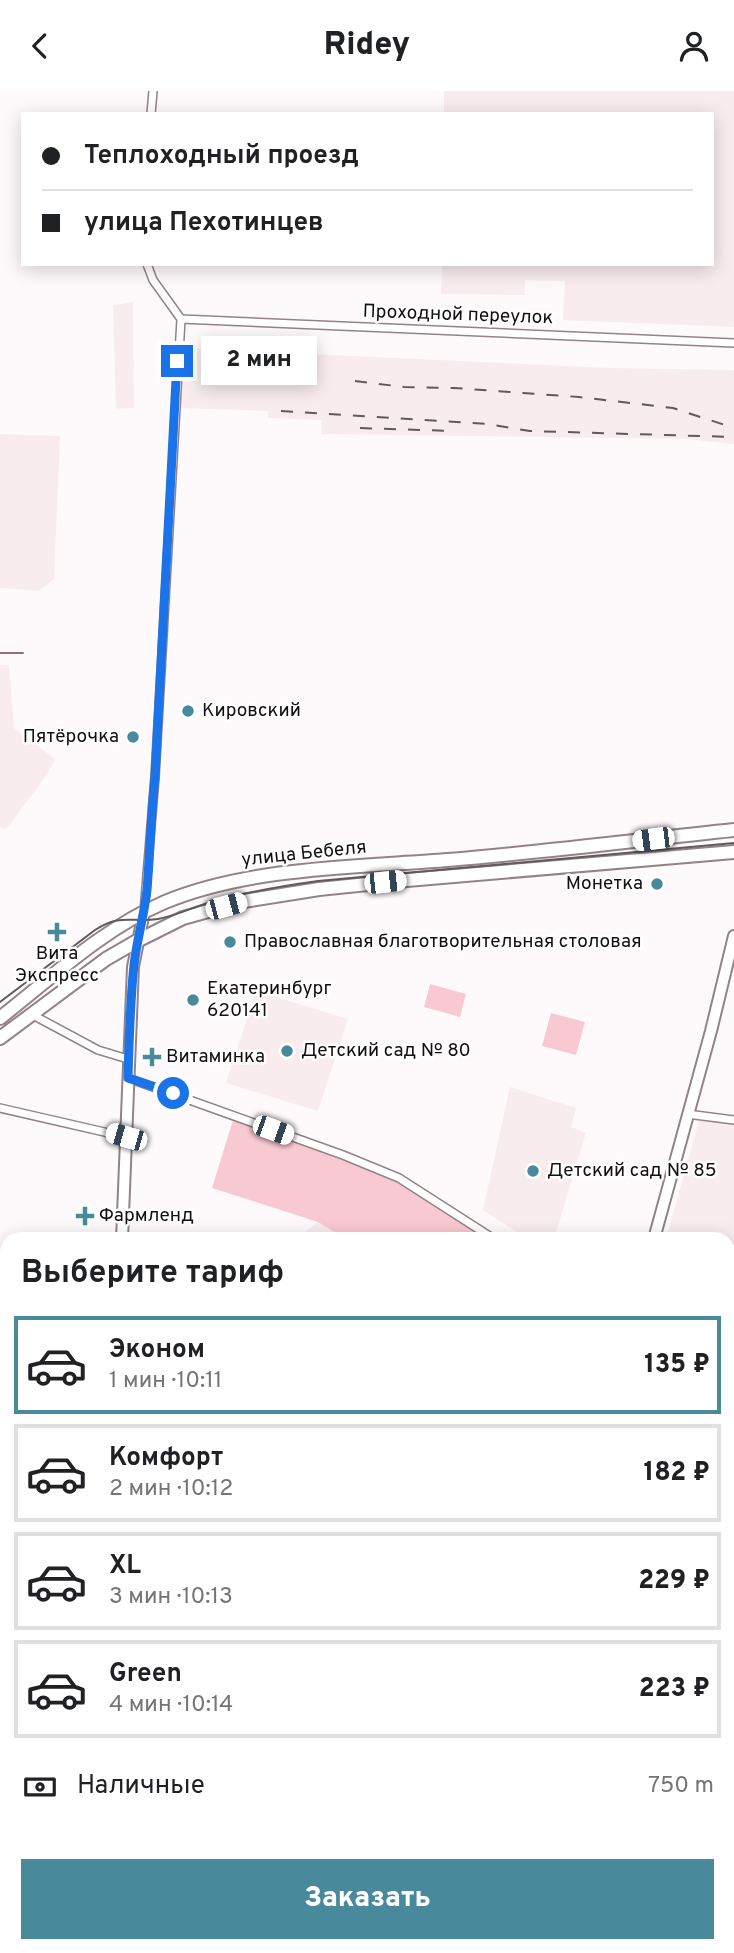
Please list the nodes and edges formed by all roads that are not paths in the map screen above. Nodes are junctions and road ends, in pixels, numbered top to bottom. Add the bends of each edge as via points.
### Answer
1 (153, 91) edge
2 (151, 112) edge
3 (148, 266) edge
4 (181, 319) junction
5 (734, 343) edge
6 (734, 830) edge
7 (734, 852) edge
8 (144, 912) junction
9 (734, 936) edge
10 (137, 941) junction
11 (30, 1014) junction
12 (0, 1018) edge
13 (0, 1038) edge
14 (128, 1059) junction
15 (128, 1078) junction
16 (0, 1108) edge
17 (687, 1114) junction
18 (734, 1119) edge
19 (126, 1137) junction
20 (121, 1232) edge
21 (483, 1232) edge
22 (656, 1232) edge

1 - 2 street
3 - 4 street
4 - 5 street, Проходной переулок
4 - 8 street
6 - 8 main road, улица Бебеля via 240,880
7 - 10 main road, улица Бебеля via 276,894 183,918
8 - 10 main road
8 - 12 main road, улица Бебеля
9 - 17 main road
10 - 11 main road, улица Бебеля
10 - 14 main road
11 - 13 main road, улица Бебеля
11 - 14 street via 98,1050
14 - 15 main road
15 - 19 main road
15 - 21 street via 399,1178
16 - 19 street
17 - 18 street
17 - 22 main road
19 - 20 main road

